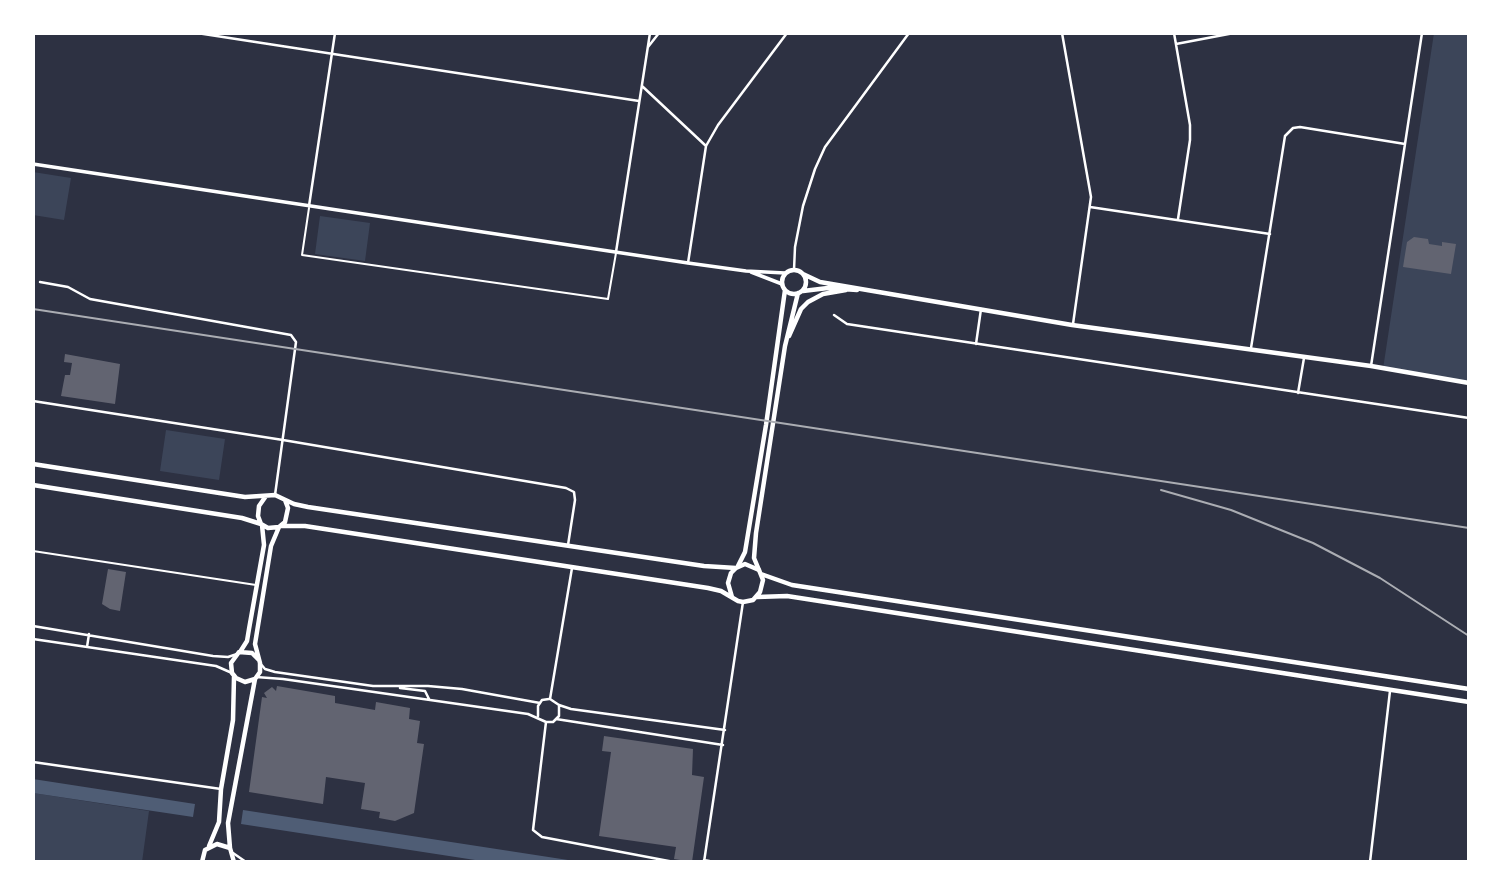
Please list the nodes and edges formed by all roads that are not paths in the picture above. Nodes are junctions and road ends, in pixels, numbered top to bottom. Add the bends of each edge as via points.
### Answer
1 (197, 33) edge
2 (335, 33) edge
3 (650, 33) edge
4 (659, 33) edge
5 (788, 33) edge
6 (909, 33) edge
7 (1062, 33) edge
8 (1174, 33) edge
9 (1234, 33) edge
10 (1422, 33) edge
11 (1176, 44) junction
12 (647, 48) junction
13 (332, 54) junction
14 (641, 86) junction
15 (639, 101) junction
16 (1405, 144) junction
17 (706, 146) junction
18 (33, 164) edge
19 (309, 206) junction
20 (1090, 207) junction
21 (1178, 219) junction
22 (1270, 234) junction
23 (616, 252) junction
24 (688, 263) junction
25 (794, 270) junction
26 (746, 271) junction
27 (785, 273) junction
28 (803, 274) junction
29 (40, 282) dead end
30 (782, 284) junction
31 (785, 290) junction
32 (846, 290) junction
33 (868, 291) junction
34 (799, 292) junction
35 (981, 309) junction
36 (834, 315) dead end
37 (1072, 326) junction
38 (976, 344) junction
39 (785, 346) junction
40 (1251, 350) junction
41 (1304, 358) junction
42 (1371, 366) junction
43 (1469, 383) edge
44 (1298, 393) junction
45 (33, 401) edge
46 (1469, 418) edge
47 (283, 440) junction
48 (33, 464) edge
49 (33, 485) edge
50 (275, 495) junction
51 (267, 496) junction
52 (284, 500) junction
53 (261, 524) junction
54 (281, 527) junction
55 (568, 545) junction
56 (33, 551) edge
57 (737, 567) junction
58 (572, 568) junction
59 (760, 572) junction
60 (257, 585) junction
61 (732, 597) junction
62 (757, 597) junction
63 (743, 602) junction
64 (33, 626) edge
65 (89, 634) junction
66 (33, 639) edge
67 (87, 647) junction
68 (238, 653) junction
69 (260, 661) junction
70 (233, 674) junction
71 (1392, 676) junction
72 (255, 678) junction
73 (387, 685) junction
74 (1390, 689) junction
75 (1469, 689) edge
76 (429, 699) junction
77 (550, 699) junction
78 (1469, 702) edge
79 (540, 703) junction
80 (559, 705) junction
81 (540, 719) junction
82 (556, 719) junction
83 (546, 722) junction
84 (725, 730) junction
85 (723, 745) junction
86 (33, 762) edge
87 (221, 789) junction
88 (209, 846) junction
89 (231, 851) junction
90 (704, 861) edge
91 (202, 862) edge
92 (234, 862) edge
93 (246, 862) edge
94 (674, 862) edge
95 (714, 862) edge
96 (1370, 862) edge

1 - 13 street
2 - 13 street
3 - 12 street
4 - 12 street
5 - 17 street
6 - 25 street via 825,147 803,206
7 - 20 street
8 - 11 street
9 - 11 street
10 - 16 street
11 - 21 street via 1190,125
12 - 14 street
13 - 15 street
13 - 19 street
14 - 15 street
14 - 17 street
15 - 23 street
16 - 22 street via 1300,127 1289,131
16 - 42 street
17 - 24 street
18 - 19 street
19 - 23 street
19 - 23 lane via 302,256 608,299
20 - 21 street
20 - 37 street
21 - 22 street
22 - 40 street
23 - 24 street
24 - 26 street
25 - 27 main road
25 - 28 main road
26 - 27 street
26 - 30 street
27 - 30 main road
28 - 33 main road
28 - 34 main road via 805,285
29 - 47 street via 68,287 90,299 292,335 296,342
30 - 31 main road
31 - 34 main road
31 - 57 main road via 749,527
32 - 33 main road
32 - 34 main road
32 - 39 main road via 808,302
33 - 35 main road
34 - 39 main road
35 - 37 main road
35 - 38 street
36 - 38 street via 848,324
37 - 40 main road
38 - 44 street
39 - 59 main road via 754,547
40 - 41 main road
41 - 42 main road
41 - 44 street
42 - 43 main road
44 - 46 street
45 - 47 street
47 - 50 street
47 - 55 street via 566,488 574,492 575,500
48 - 51 main road via 245,497
49 - 53 main road via 242,517
50 - 51 main road
50 - 52 main road
51 - 53 main road via 258,506
52 - 54 main road via 288,513
52 - 55 main road
53 - 54 main road
53 - 60 main road via 264,545
54 - 58 main road via 305,526
54 - 69 main road via 271,546 257,634 255,650
55 - 57 main road
56 - 60 lane
57 - 59 main road via 750,565
57 - 61 main road via 729,583
58 - 61 main road via 708,588
58 - 77 street
59 - 62 main road via 762,587
59 - 71 main road via 792,585
60 - 68 main road via 247,641
61 - 63 main road
62 - 63 main road
62 - 74 main road via 787,596
63 - 84 street
64 - 65 street
65 - 67 street
65 - 68 street via 213,656
66 - 67 street
67 - 70 street via 216,666
68 - 69 main road via 249,652
68 - 70 main road via 231,663
69 - 72 main road
69 - 73 street via 275,672 373,687
70 - 72 main road via 245,682
70 - 87 main road via 233,720
71 - 74 main road
71 - 75 main road
72 - 76 street
72 - 89 main road via 228,823
73 - 76 street via 425,691
73 - 79 street via 462,690
74 - 78 main road
74 - 96 street
76 - 81 street
77 - 79 street
77 - 80 street
79 - 81 street
80 - 82 street
80 - 84 street
81 - 83 street
82 - 83 street
82 - 85 street
83 - 94 street via 533,830 542,837
84 - 85 street
85 - 90 street
86 - 87 street
87 - 88 main road via 219,822
88 - 89 main road via 222,844
88 - 91 main road
89 - 92 main road
89 - 93 street
90 - 95 street

